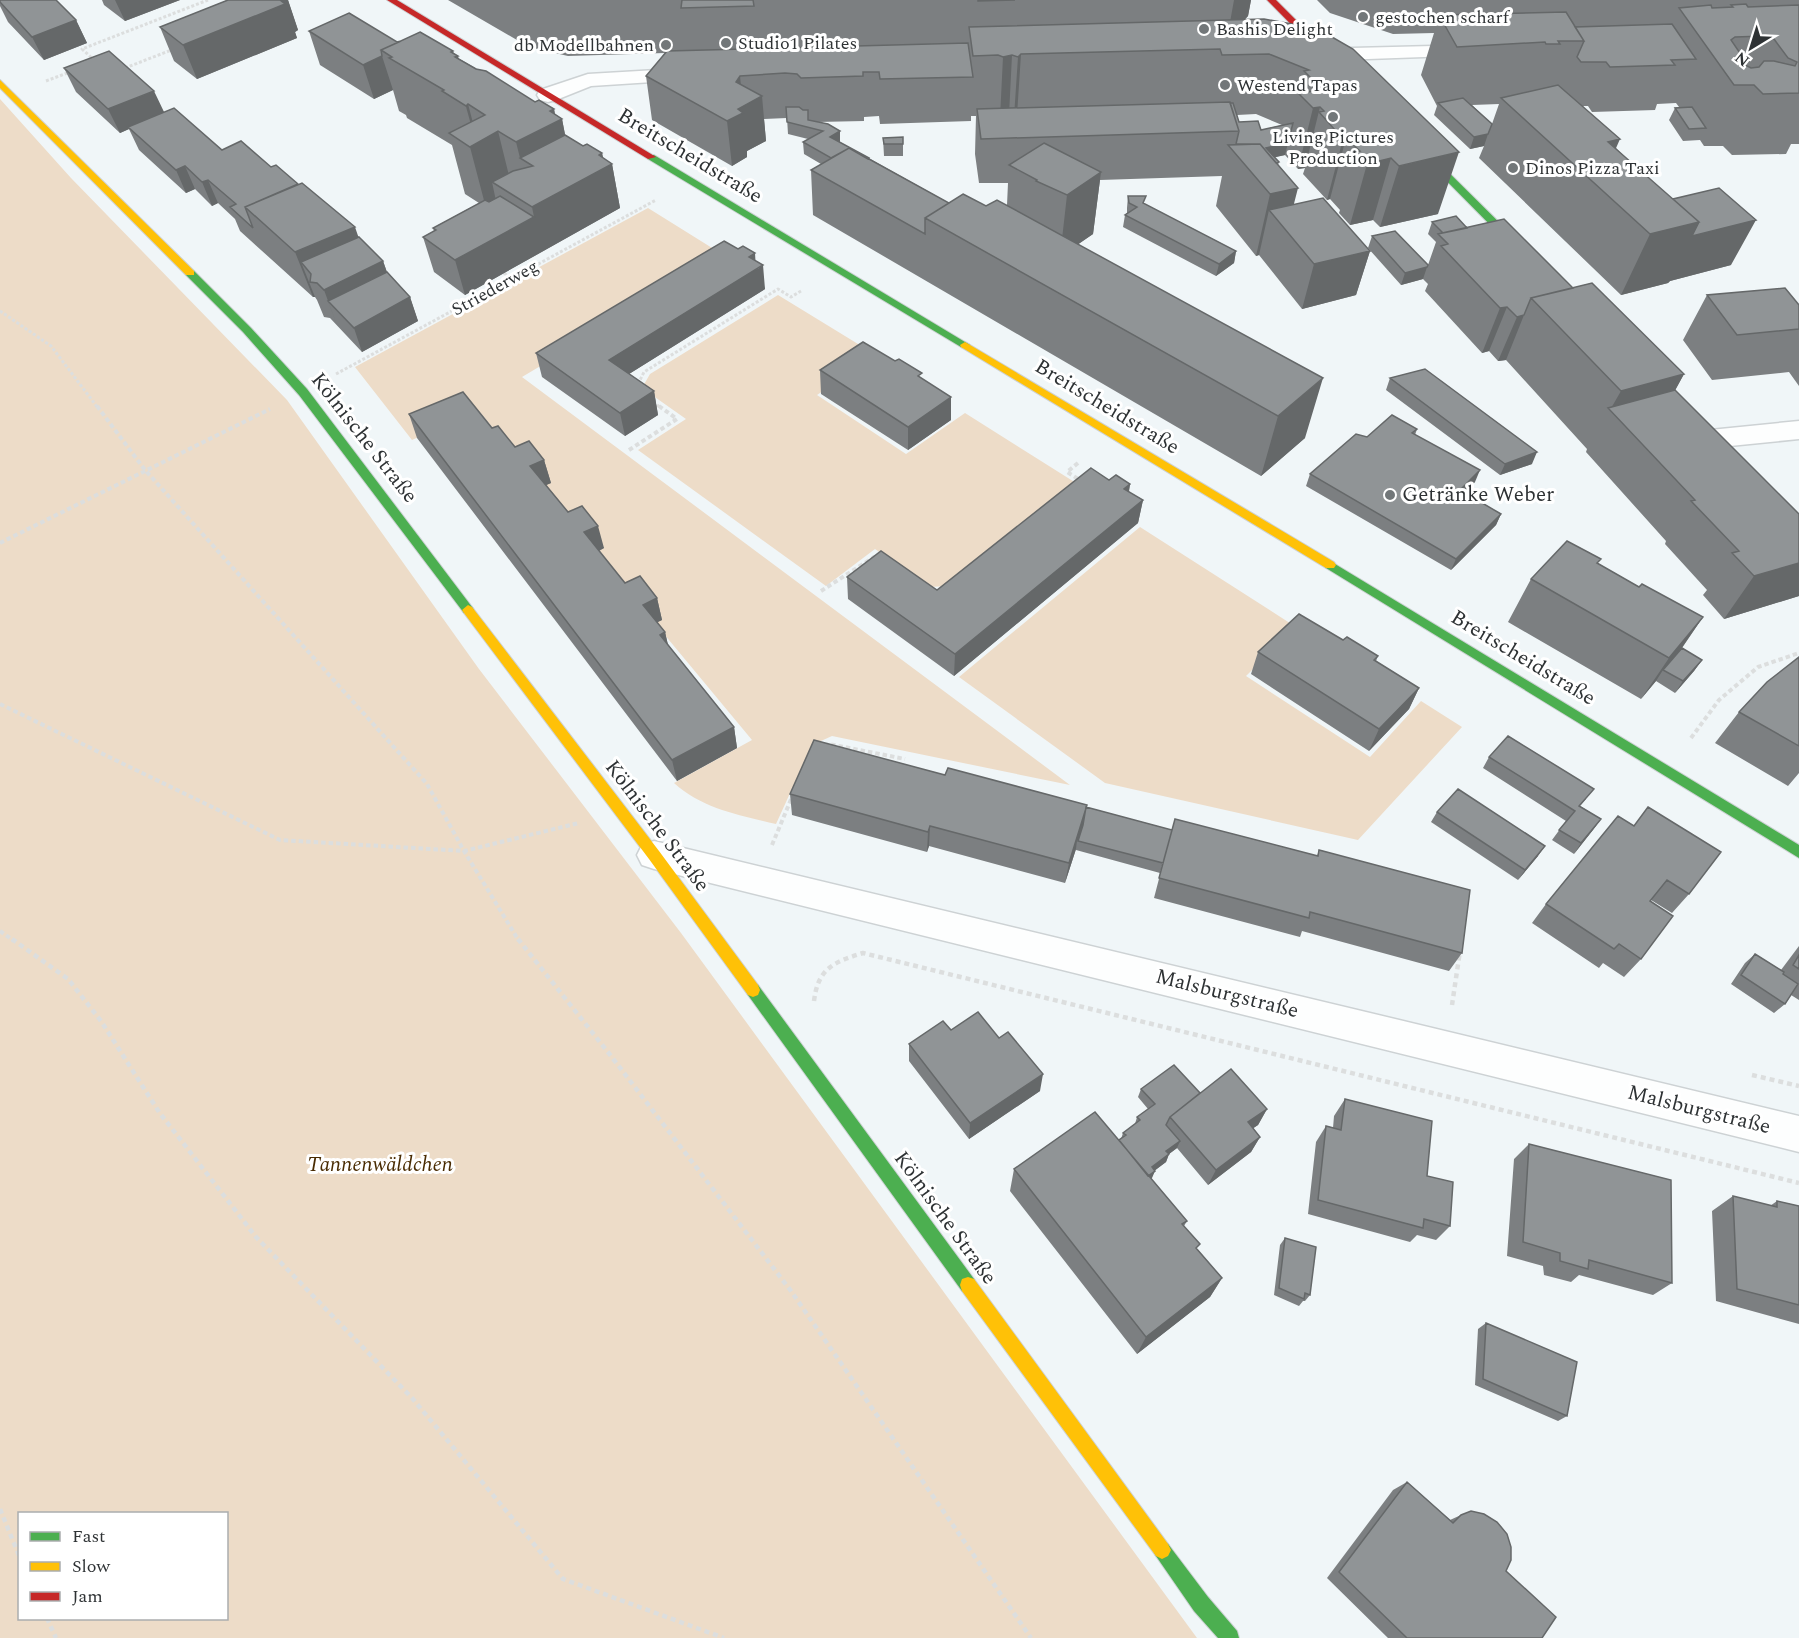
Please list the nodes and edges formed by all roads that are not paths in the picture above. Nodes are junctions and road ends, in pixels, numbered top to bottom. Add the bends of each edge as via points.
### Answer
1 (391, 0) edge
2 (1271, 0) edge
3 (1491, 50) edge
4 (1325, 54) junction
5 (1295, 55) edge
6 (1342, 71) edge
7 (713, 73) edge
8 (0, 83) edge
9 (548, 95) junction
10 (1412, 141) edge
11 (1531, 260) edge
12 (1799, 430) edge
13 (1713, 442) edge
14 (1799, 852) edge
15 (654, 855) junction
16 (1799, 1134) edge
17 (1230, 1638) edge

1 - 9 main road, Breitscheidstraße
2 - 4 main road
3 - 4 street
4 - 5 street
4 - 6 main road
7 - 9 street via 588,80
8 - 15 main road, Kölnische Straße via 247,330 303,392
9 - 14 main road, Breitscheidstraße
10 - 11 main road
12 - 13 street
15 - 16 street, Malsburgstraße
15 - 17 main road, Kölnische Straße via 1201,1604

